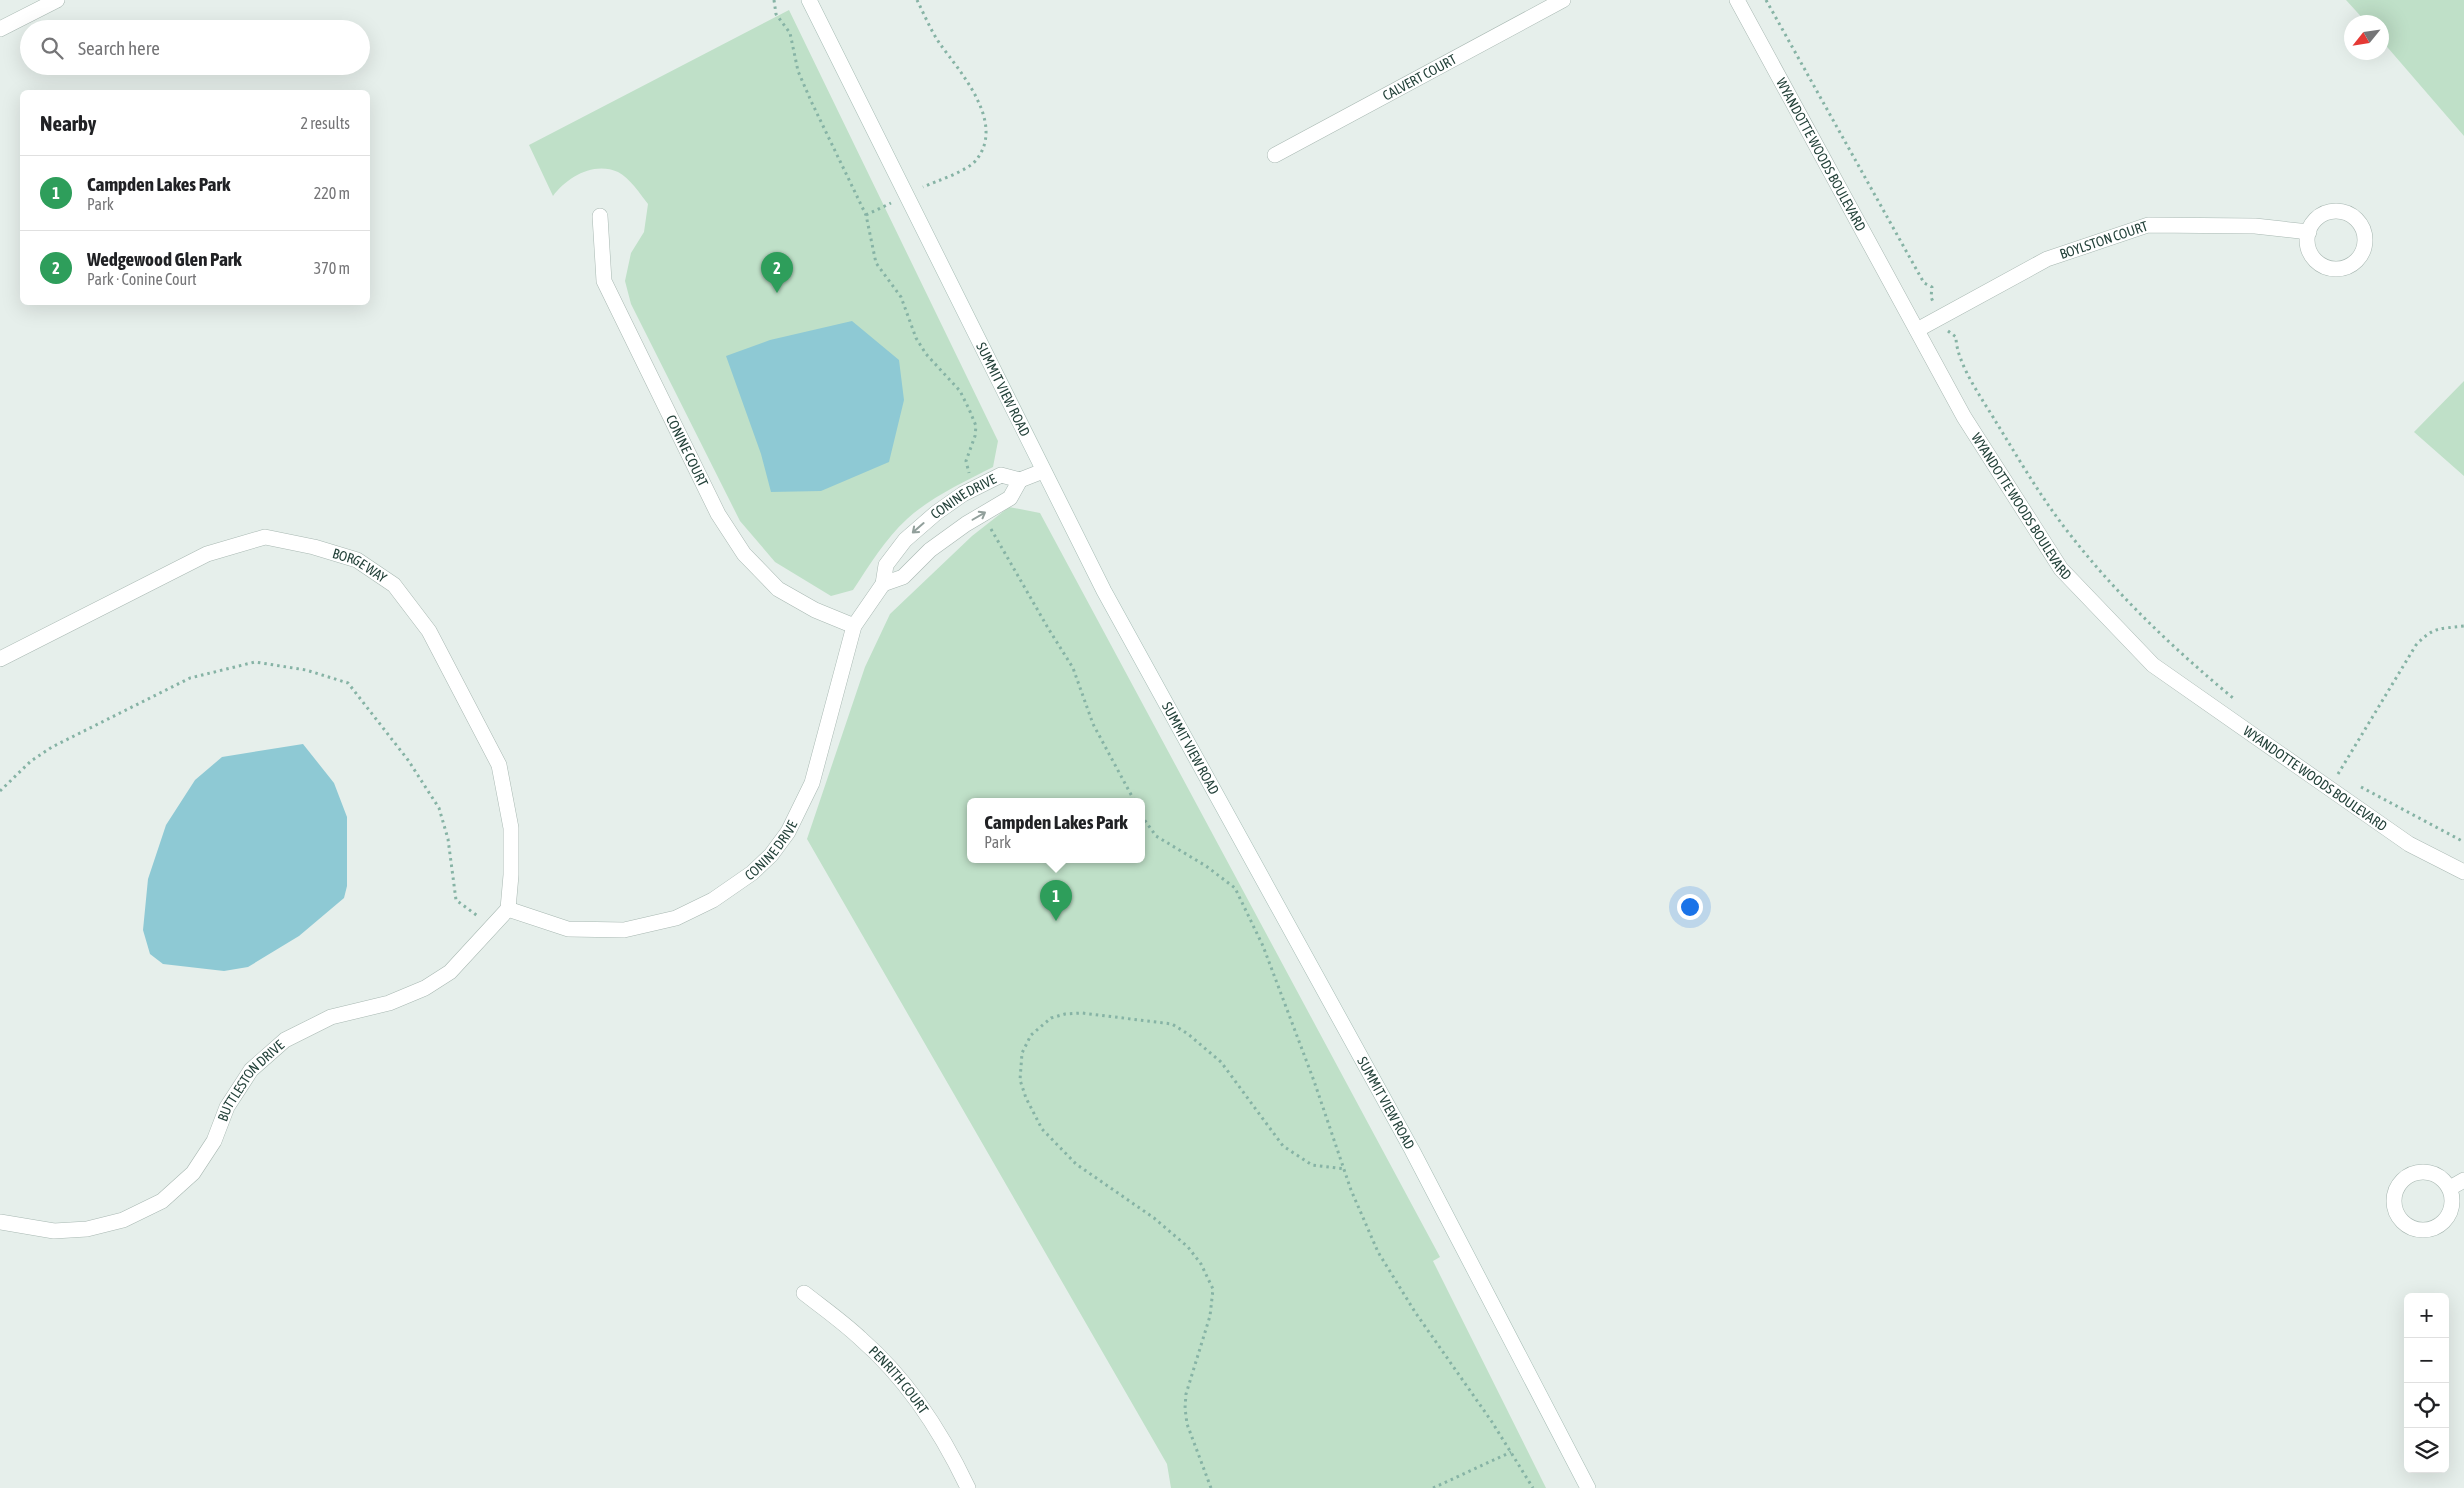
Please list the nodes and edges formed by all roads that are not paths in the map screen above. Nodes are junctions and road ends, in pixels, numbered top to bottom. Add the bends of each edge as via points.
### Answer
1 (57, 0) edge
2 (809, 0) edge
3 (1563, 0) edge
4 (1737, 0) edge
5 (0, 29) edge
6 (1275, 155) dead end
7 (600, 216) dead end
8 (2309, 232) dead end
9 (1917, 330) junction
10 (1043, 470) junction
11 (1020, 480) junction
12 (883, 584) junction
13 (854, 626) junction
14 (0, 659) edge
15 (2464, 872) edge
16 (508, 909) junction
17 (2464, 1180) edge
18 (2450, 1188) dead end
19 (0, 1222) edge
20 (804, 1293) dead end
21 (968, 1488) edge
22 (1588, 1488) edge

1 - 5 street
2 - 10 street, SUMMIT VIEW ROAD
3 - 6 street, CALVERT COURT
4 - 9 street, WYANDOTTE WOODS BOULEVARD
7 - 13 street, CONINE COURT via 604,281 718,514 744,554 778,589 815,610
8 - 9 street, BOYLSTON COURT via 2255,226 2148,225 2047,259
9 - 15 street, WYANDOTTE WOODS BOULEVARD via 1964,416 2061,569 2153,665 2409,844
10 - 11 street
10 - 22 street, SUMMIT VIEW ROAD via 1104,591 1412,1150
12 -> 11 street, CONINE DRIVE via 903,577 930,550 1010,498
11 -> 12 street, CONINE DRIVE via 1001,475 972,488 936,513 905,540 886,565
12 - 13 street, CONINE DRIVE
13 - 16 street, CONINE DRIVE via 812,783 788,832 752,873 713,900 676,918 624,930 568,929
14 - 16 street, BORGE WAY via 207,554 265,537 357,560 394,585 429,630 499,765 510,828
16 - 19 street, BUTTLESTON DRIVE via 450,972 425,988 389,1004 332,1017 285,1040 251,1070 227,1107 214,1140 193,1173 162,1201 123,1220 87,1229 54,1231
17 - 18 street
20 - 21 street, PENRITH COURT via 862,1339 900,1379 942,1437

